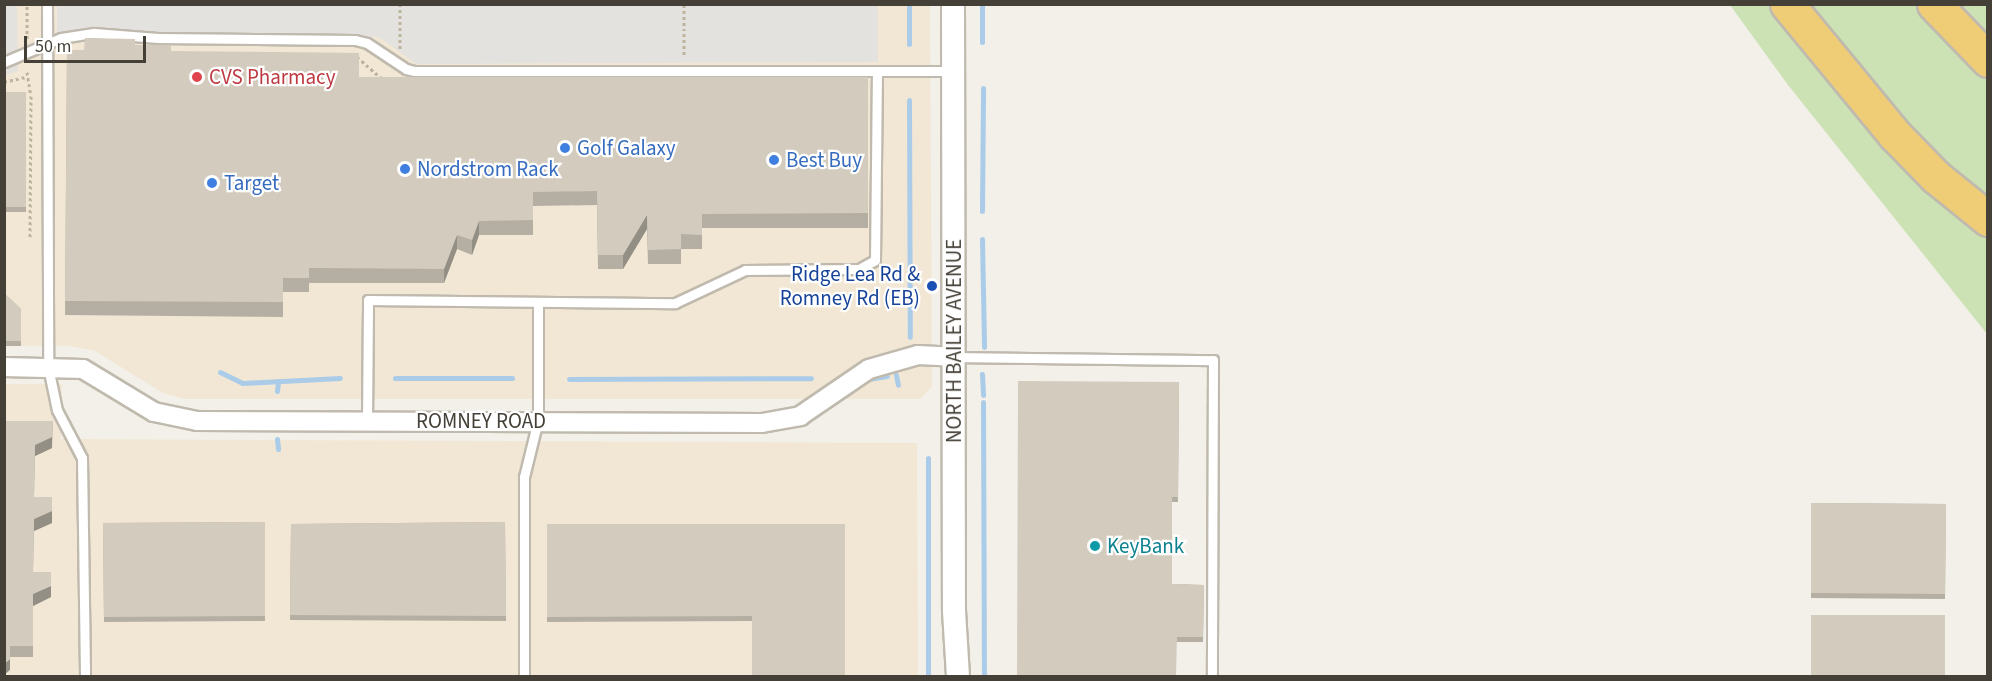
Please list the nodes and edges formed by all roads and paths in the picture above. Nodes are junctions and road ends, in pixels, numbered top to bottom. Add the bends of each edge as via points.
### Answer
1 (27, 4) edge
2 (47, 4) edge
3 (400, 4) edge
4 (684, 4) edge
5 (953, 4) edge
6 (1787, 4) edge
7 (1934, 4) edge
8 (27, 40) dead end
9 (47, 44) junction
10 (400, 49) dead end
11 (684, 55) dead end
12 (1988, 60) edge
13 (4, 62) edge
14 (953, 71) junction
15 (877, 72) junction
16 (4, 82) edge
17 (1988, 219) edge
18 (30, 239) dead end
19 (538, 302) junction
20 (954, 357) junction
21 (4, 367) edge
22 (48, 367) junction
23 (538, 420) junction
24 (367, 421) junction
25 (86, 676) edge
26 (524, 676) edge
27 (958, 676) edge
28 (1212, 676) edge

1 - 8 path
2 - 9 lane
3 - 10 path
4 - 11 path
5 - 14 street, NORTH BAILEY AVENUE
6 - 17 highway via 1895,135 1936,177
7 - 12 highway
9 - 13 lane
9 - 15 lane via 94,33 158,38 356,40 415,71
9 - 22 lane
14 - 15 lane
14 - 20 street, NORTH BAILEY AVENUE
15 - 19 lane via 875,260 860,269 746,270 675,303
16 - 18 path via 26,75 30,96
19 - 23 lane
19 - 24 lane via 368,300
20 - 23 street, ROMNEY ROAD via 918,355 869,369 800,416 762,423
20 - 27 street, NORTH BAILEY AVENUE
20 - 28 lane via 1213,360
21 - 22 street, ROMNEY ROAD
22 - 24 street, ROMNEY ROAD via 89,372 146,408 175,418
22 - 25 lane via 57,410 82,459
23 - 24 street, ROMNEY ROAD
23 - 26 lane via 524,477

